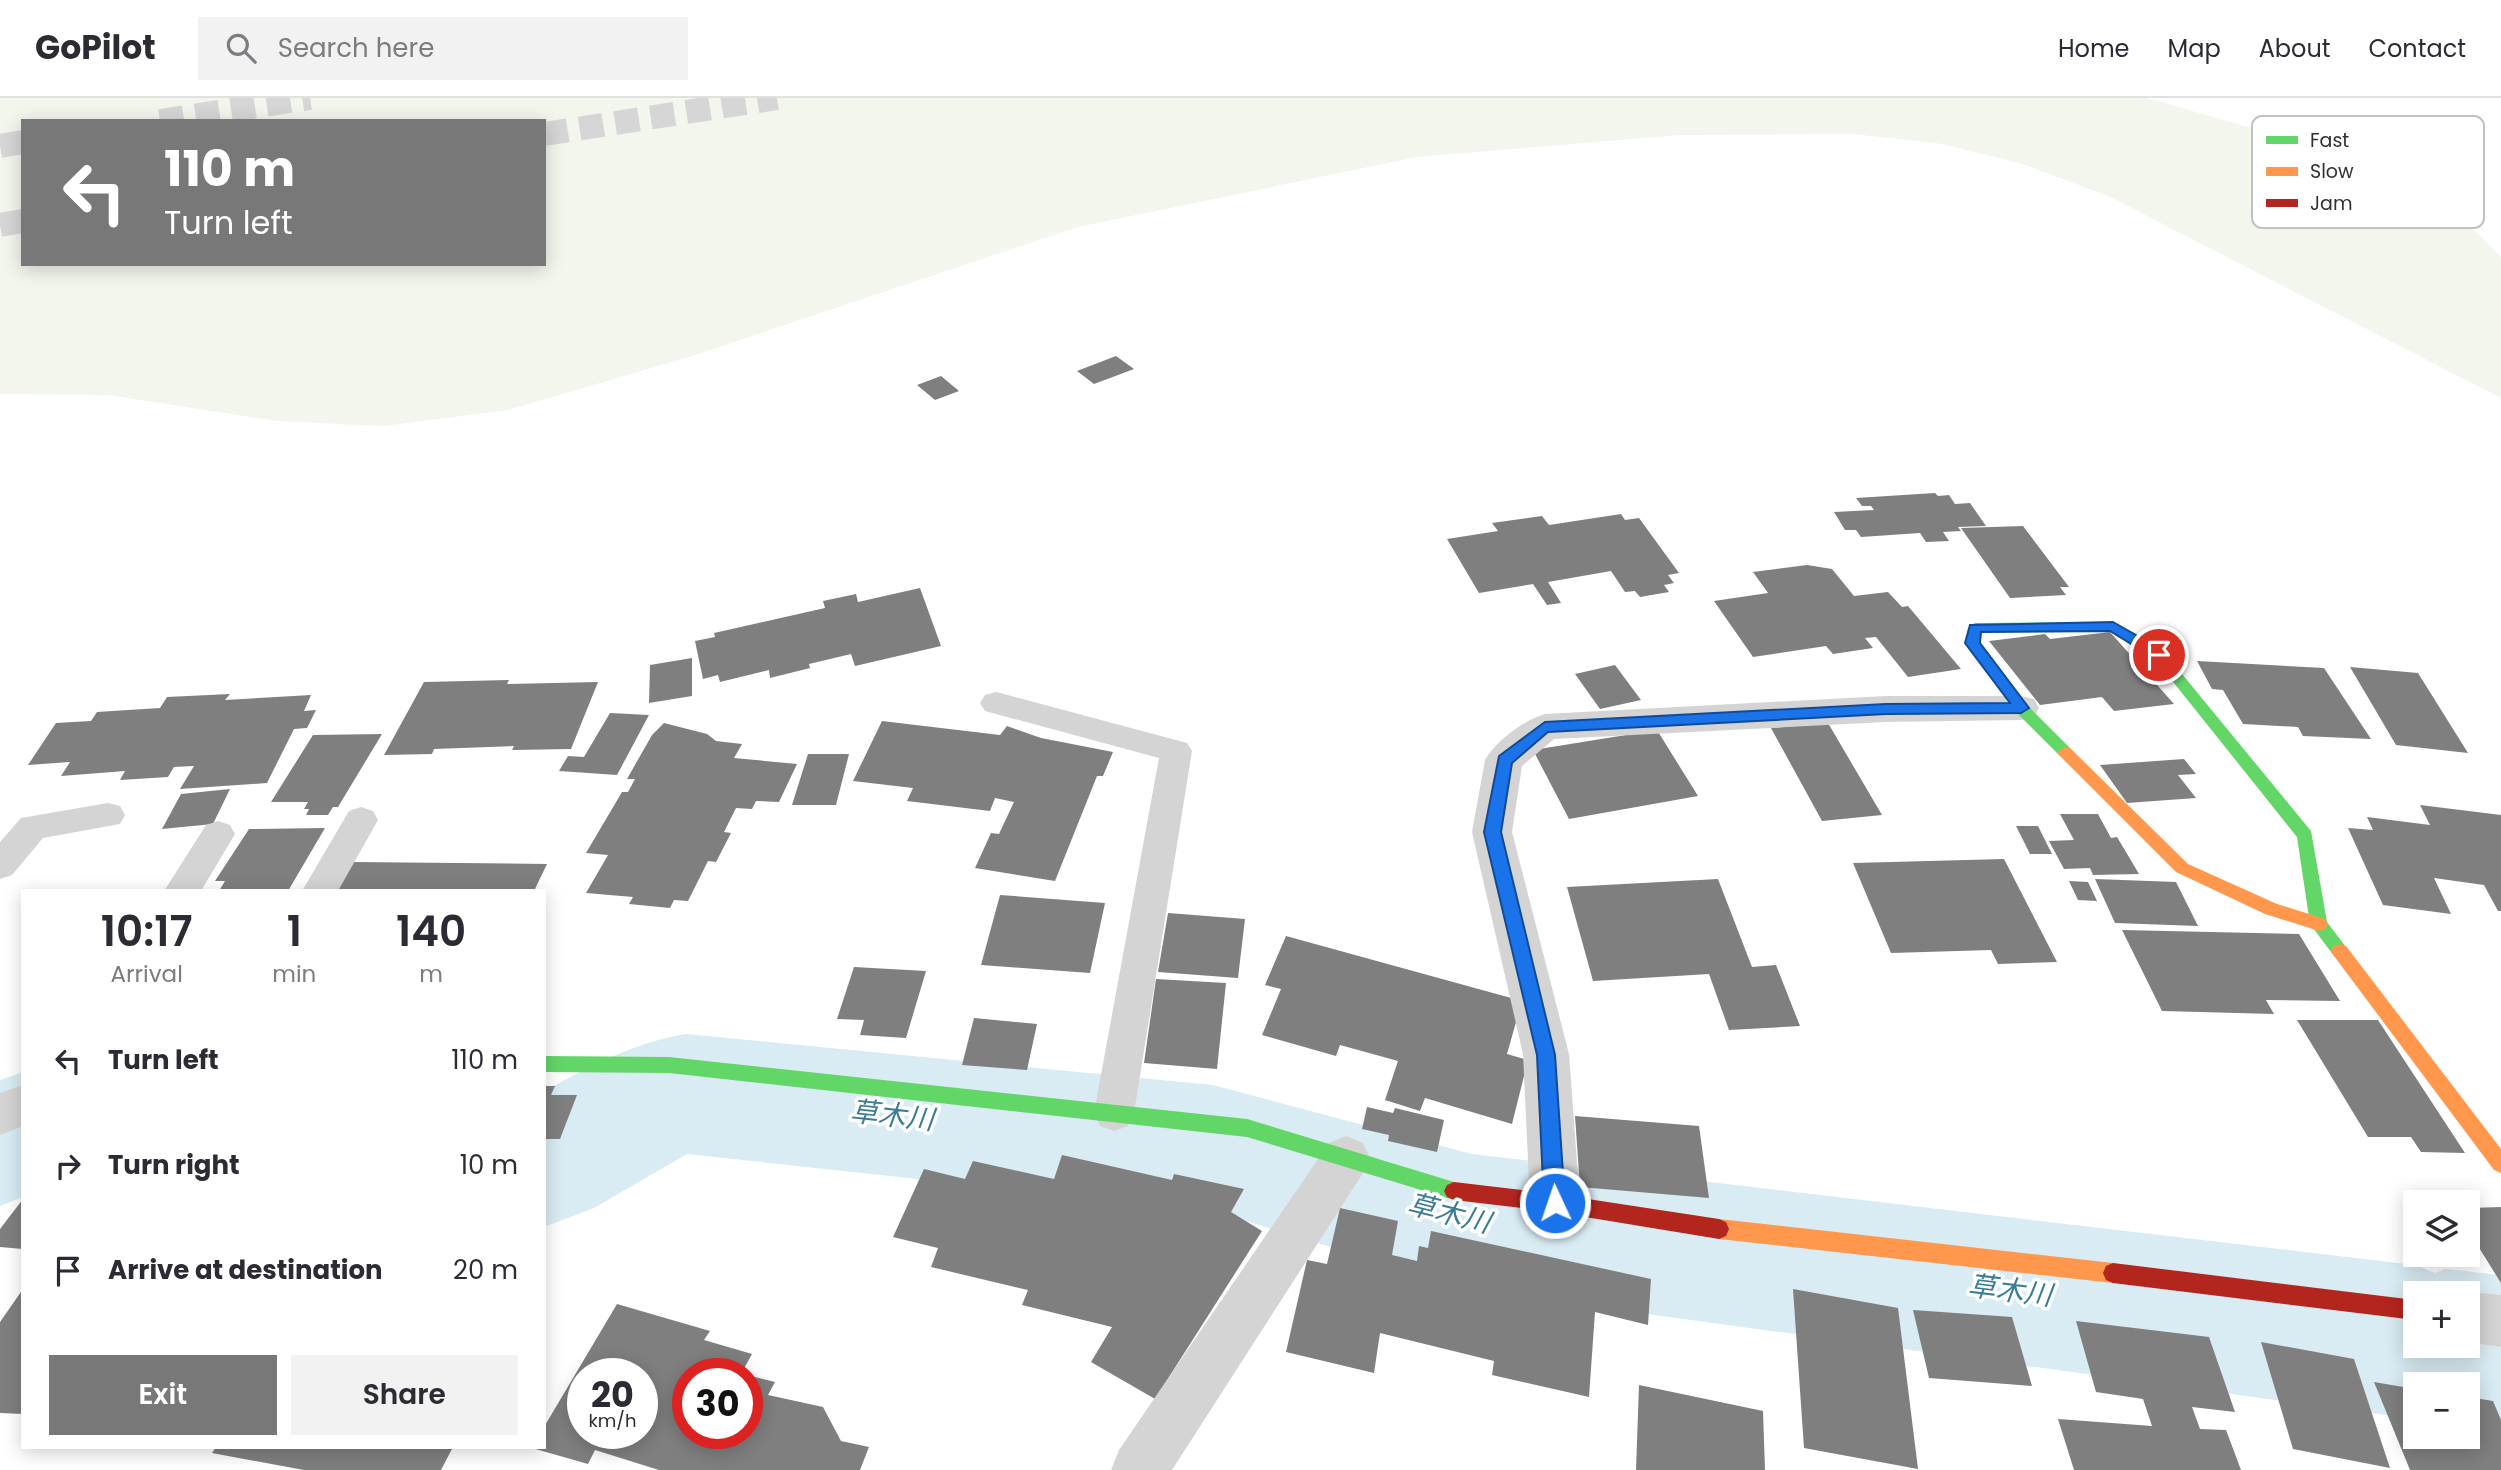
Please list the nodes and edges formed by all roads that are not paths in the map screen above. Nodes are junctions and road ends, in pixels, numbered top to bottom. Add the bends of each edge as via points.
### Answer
1 (996, 703) dead end
2 (2021, 708) junction
3 (108, 815) dead end
4 (360, 820) dead end
5 (218, 834) dead end
6 (0, 866) edge
7 (183, 889) edge
8 (321, 889) edge
9 (2319, 924) junction
10 (546, 1064) edge
11 (21, 1106) edge
12 (1114, 1113) junction
13 (0, 1114) edge
14 (2501, 1164) edge
15 (1335, 1173) junction
16 (1555, 1203) junction
17 (2403, 1309) edge
18 (2480, 1318) edge
19 (2501, 1321) edge
20 (1139, 1470) edge

1 - 12 lane via 1176,751
2 - 9 street via 2182,868 2271,909
2 - 9 street via 1973,643 1975,628 2113,627 2159,655 2305,835
2 - 16 street via 1886,709 1545,727 1504,760 1492,832 1546,1055
3 - 6 lane via 33,827
4 - 8 lane
5 - 7 lane
9 - 14 street
10 - 12 street via 668,1065
11 - 13 street
12 - 15 street via 1247,1128
15 - 16 street
15 - 20 street
16 - 17 street via 1749,1234
18 - 19 street

